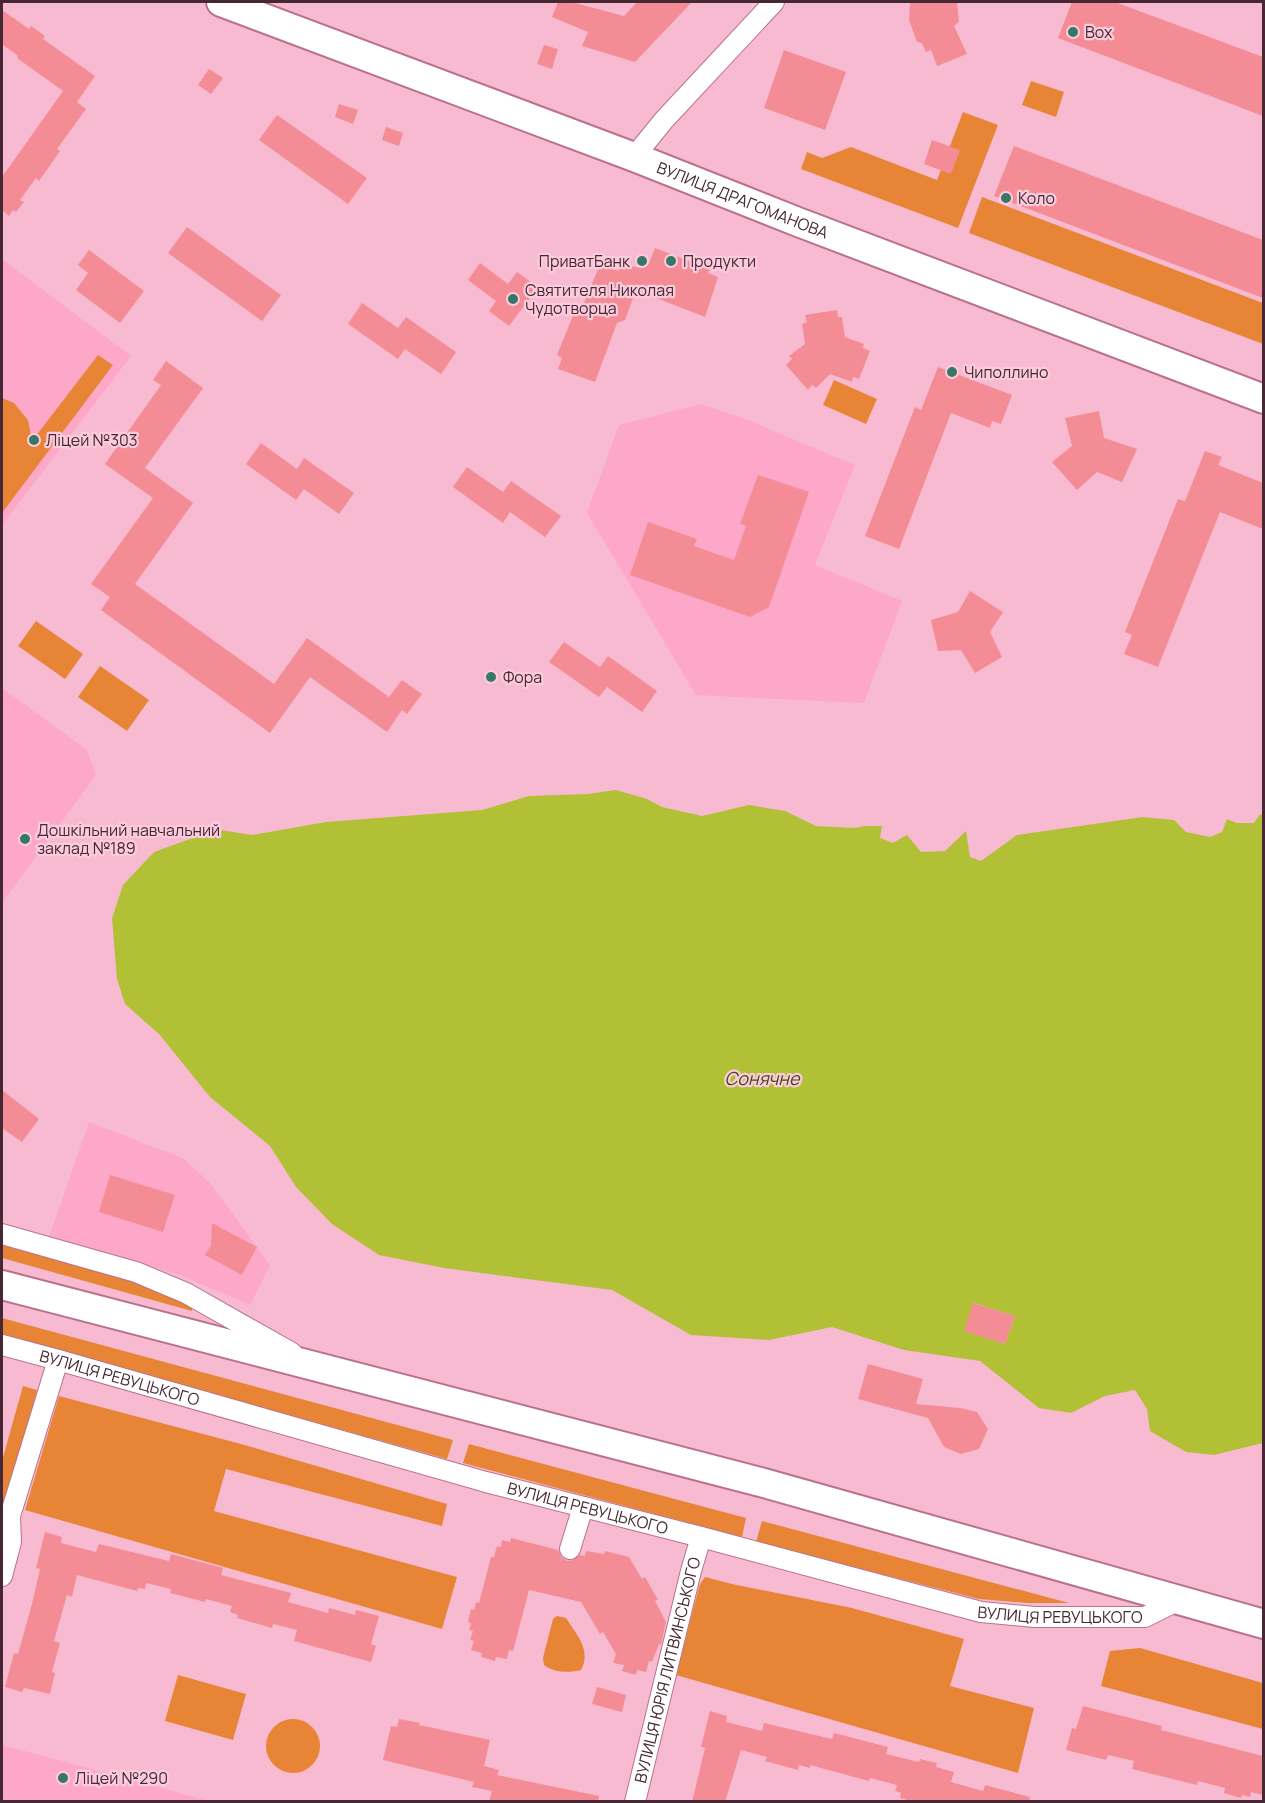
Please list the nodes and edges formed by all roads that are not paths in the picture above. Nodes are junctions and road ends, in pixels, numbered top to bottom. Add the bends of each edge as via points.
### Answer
1 (221, 2) edge
2 (774, 2) edge
3 (634, 157) junction
4 (1263, 399) edge
5 (2, 1234) edge
6 (2, 1285) edge
7 (2, 1346) edge
8 (58, 1360) junction
9 (309, 1363) junction
10 (583, 1507) junction
11 (701, 1537) junction
12 (570, 1549) dead end
13 (2, 1576) edge
14 (1177, 1601) junction
15 (1263, 1624) edge
16 (635, 1802) edge

1 - 3 street, ВУЛИЦЯ ДРАГОМАНОВА
2 - 3 street
3 - 4 street, ВУЛИЦЯ ДРАГОМАНОВА
5 - 9 street, ВУЛИЦЯ РЕВУЦЬКОГО via 136,1272 206,1304
6 - 9 street, ВУЛИЦЯ РЕВУЦЬКОГО
7 - 8 street, ВУЛИЦЯ РЕВУЦЬКОГО
8 - 10 street, ВУЛИЦЯ РЕВУЦЬКОГО
8 - 13 street via 10,1516 11,1542
9 - 14 street, ВУЛИЦЯ РЕВУЦЬКОГО via 776,1486
10 - 11 street, ВУЛИЦЯ РЕВУЦЬКОГО
10 - 12 street
11 - 14 street, ВУЛИЦЯ РЕВУЦЬКОГО via 981,1612 1035,1617 1145,1617
11 - 16 street, ВУЛИЦЯ ЮРІЯ ЛИТВИНСЬКОГО
14 - 15 street, ВУЛИЦЯ РЕВУЦЬКОГО

